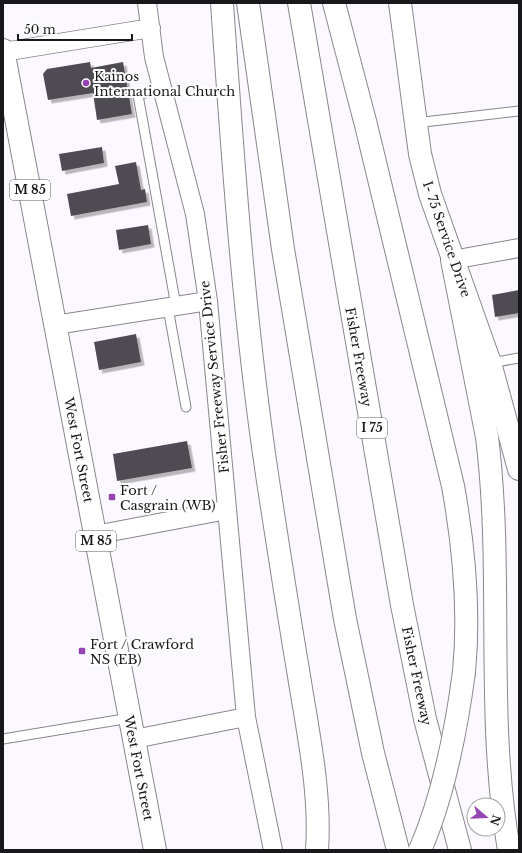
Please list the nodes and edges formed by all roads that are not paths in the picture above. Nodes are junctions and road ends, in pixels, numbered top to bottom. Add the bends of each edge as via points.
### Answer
1 (147, 3) edge
2 (222, 3) edge
3 (248, 3) edge
4 (299, 3) edge
5 (334, 3) edge
6 (400, 3) edge
7 (151, 28) junction
8 (3, 51) edge
9 (162, 88) junction
10 (519, 111) edge
11 (415, 123) junction
12 (519, 248) edge
13 (452, 260) junction
14 (208, 300) junction
15 (172, 307) junction
16 (55, 325) junction
17 (519, 358) edge
18 (490, 362) junction
19 (186, 407) dead end
20 (519, 467) edge
21 (227, 510) junction
22 (95, 535) junction
23 (246, 717) junction
24 (132, 729) junction
25 (3, 740) edge
26 (155, 850) edge
27 (273, 850) edge
28 (317, 850) edge
29 (398, 850) edge
30 (420, 850) edge
31 (460, 850) edge
32 (509, 850) edge

1 - 7 street, Fisher Freeway Service Drive
2 - 28 main road via 239,238 251,355 267,478 311,746
3 - 29 main road via 283,249 345,619 373,753
4 - 31 main road, Fisher Freeway / I 75 via 402,605 425,719
5 - 30 main road, bridge via 453,486 459,522 468,615 464,672 446,767
6 - 11 main road, I- 75 Service Drive
7 - 8 street
7 - 9 street, Fisher Freeway Service Drive via 154,57
8 - 16 main road, West Fort Street / M 85
9 - 14 street, Fisher Freeway Service Drive via 195,214
9 - 15 lane via 138,94
10 - 11 lane
11 - 13 main road, I- 75 Service Drive via 430,194
12 - 13 street
13 - 18 main road, I- 75 Service Drive
13 - 32 main road via 490,460 494,523 497,728 503,813
14 - 15 street
14 - 21 street, Fisher Freeway Service Drive
15 - 16 street
15 - 19 lane
16 - 22 main road, West Fort Street / M 85
17 - 18 lane
18 - 20 main road, I- 75 Service Drive
21 - 22 street
21 - 23 street, Fisher Freeway Service Drive
22 - 24 main road, West Fort Street / M 85
23 - 24 street
23 - 27 street, Fisher Freeway Service Drive
24 - 25 lane
24 - 26 main road, West Fort Street / M 85

